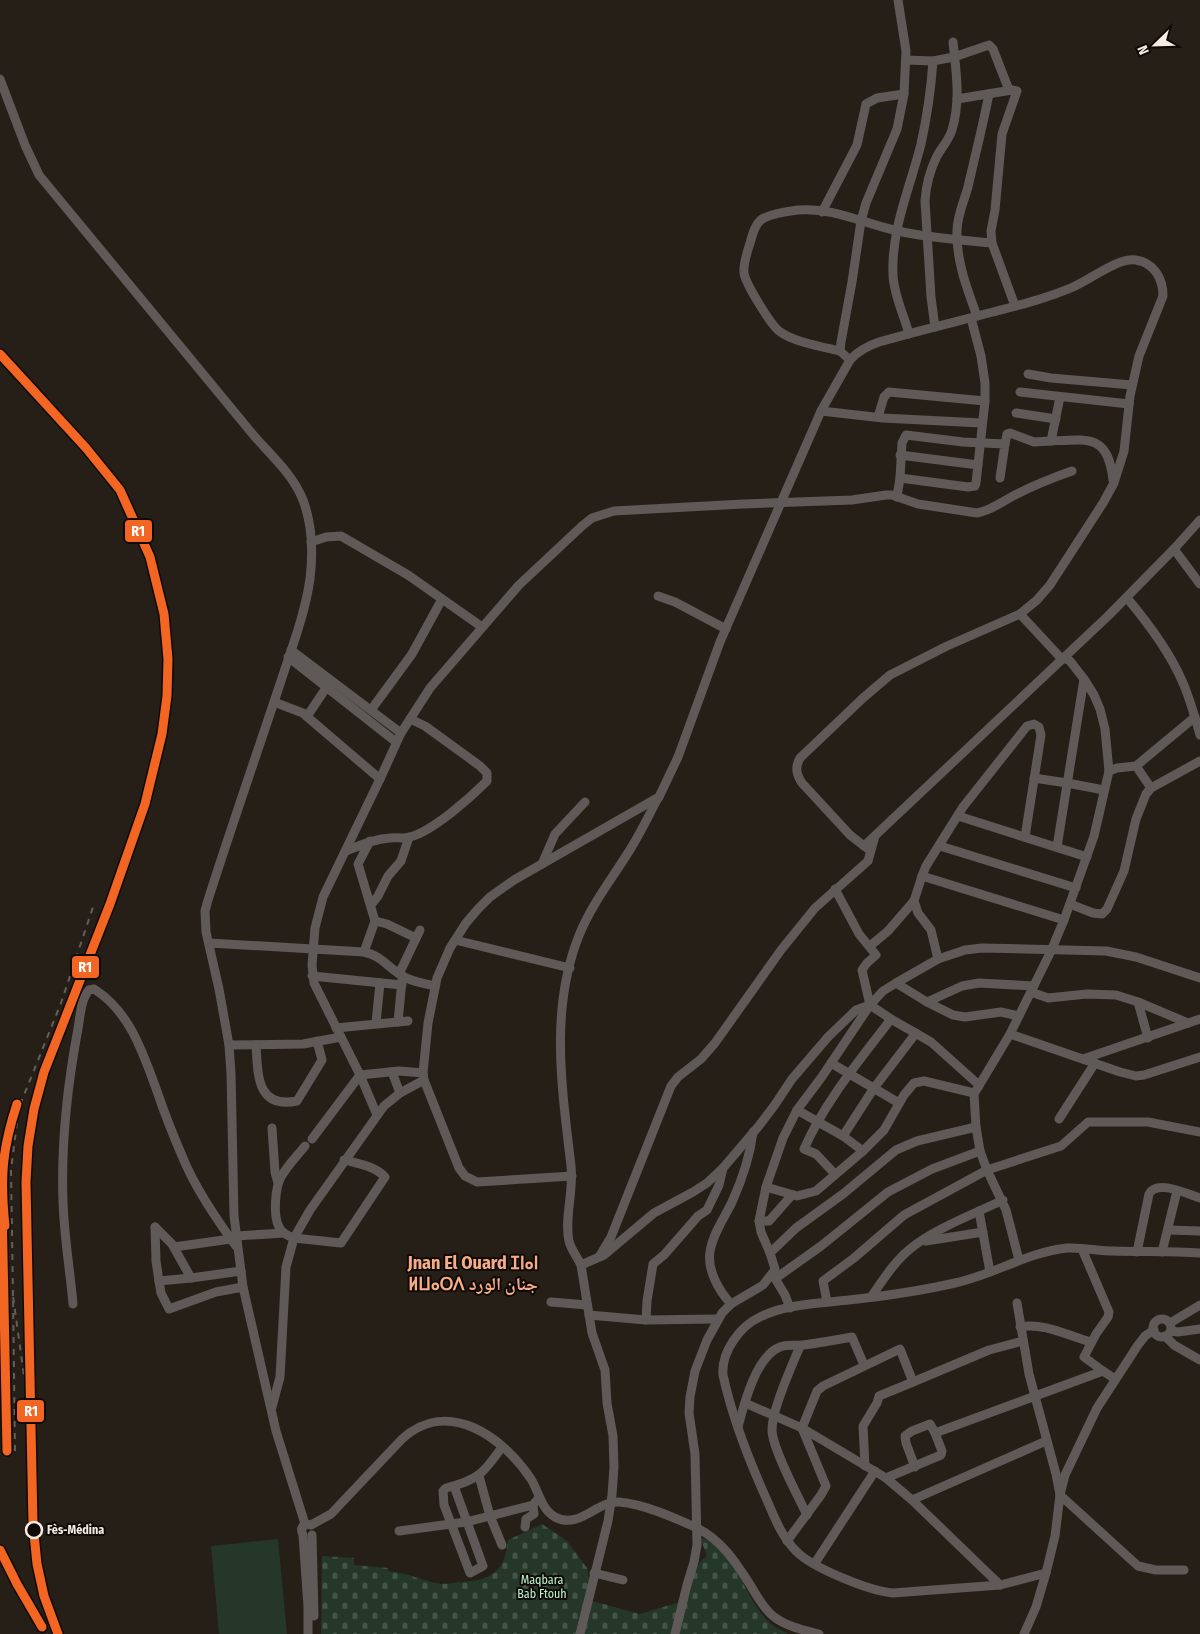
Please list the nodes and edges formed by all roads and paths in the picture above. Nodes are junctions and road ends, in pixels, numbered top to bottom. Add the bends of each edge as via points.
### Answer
1 (898, 0) edge
2 (953, 42) dead end
3 (954, 57) junction
4 (906, 60) junction
5 (932, 61) junction
6 (0, 78) edge
7 (1009, 90) junction
8 (904, 94) junction
9 (989, 94) junction
10 (957, 99) junction
11 (822, 212) junction
12 (861, 220) junction
13 (897, 230) junction
14 (927, 236) junction
15 (957, 240) junction
16 (992, 243) junction
17 (1015, 306) junction
18 (974, 317) junction
19 (935, 327) junction
20 (909, 334) junction
21 (840, 351) junction
22 (850, 360) junction
23 (1028, 374) dead end
24 (1132, 385) junction
25 (1020, 392) dead end
26 (1060, 397) junction
27 (985, 401) junction
28 (1129, 404) junction
29 (822, 410) junction
30 (1016, 413) dead end
31 (878, 417) junction
32 (1056, 419) junction
33 (981, 423) junction
34 (1051, 441) junction
35 (980, 442) junction
36 (1005, 444) junction
37 (900, 455) junction
38 (978, 465) junction
39 (1072, 471) dead end
40 (900, 478) junction
41 (1000, 478) dead end
42 (1114, 482) junction
43 (897, 497) junction
44 (781, 503) junction
45 (1200, 520) edge
46 (311, 542) junction
47 (1174, 549) junction
48 (1200, 584) edge
49 (658, 596) dead end
50 (1127, 598) junction
51 (442, 599) junction
52 (1020, 614) junction
53 (482, 627) junction
54 (726, 629) junction
55 (289, 653) junction
56 (1064, 658) junction
57 (1084, 679) junction
58 (326, 688) junction
59 (274, 702) junction
60 (371, 710) junction
61 (305, 715) junction
62 (1195, 717) junction
63 (410, 719) junction
64 (400, 733) junction
65 (1200, 735) edge
66 (396, 742) junction
67 (1200, 761) edge
68 (1136, 766) junction
69 (1109, 771) junction
70 (1034, 778) junction
71 (380, 779) junction
72 (1067, 783) junction
73 (1151, 788) junction
74 (1104, 790) junction
75 (659, 798) junction
76 (585, 802) dead end
77 (958, 816) junction
78 (409, 837) junction
79 (1025, 837) junction
80 (370, 841) junction
81 (940, 846) junction
82 (1057, 847) junction
83 (868, 849) junction
84 (346, 851) junction
85 (1087, 857) junction
86 (542, 864) junction
87 (922, 876) junction
88 (1076, 888) junction
89 (835, 889) junction
90 (914, 901) junction
91 (1070, 904) junction
92 (371, 905) junction
93 (1064, 920) junction
94 (375, 921) junction
95 (455, 940) junction
96 (208, 943) junction
97 (870, 946) junction
98 (313, 949) junction
99 (1051, 951) junction
100 (364, 952) junction
101 (938, 958) junction
102 (570, 968) junction
103 (312, 976) junction
104 (1200, 978) edge
105 (401, 979) junction
106 (380, 983) junction
107 (896, 983) junction
108 (435, 986) junction
109 (1033, 989) junction
110 (927, 1002) junction
111 (1138, 1002) junction
112 (870, 1005) junction
113 (1019, 1016) junction
114 (891, 1019) junction
115 (1200, 1019) edge
116 (408, 1021) dead end
117 (398, 1022) junction
118 (376, 1023) junction
119 (1188, 1023) junction
120 (336, 1028) junction
121 (916, 1033) junction
122 (1010, 1034) junction
123 (341, 1037) junction
124 (1148, 1038) junction
125 (317, 1041) junction
126 (229, 1045) junction
127 (256, 1045) junction
128 (1200, 1058) edge
129 (1083, 1059) junction
130 (831, 1062) junction
131 (1095, 1063) junction
132 (392, 1072) junction
133 (850, 1073) junction
134 (360, 1075) junction
135 (423, 1076) junction
136 (874, 1088) junction
137 (976, 1089) junction
138 (400, 1093) junction
139 (899, 1103) junction
140 (797, 1110) junction
141 (377, 1115) junction
142 (1059, 1119) dead end
143 (817, 1122) junction
144 (976, 1127) junction
145 (272, 1128) dead end
146 (753, 1132) junction
147 (1200, 1132) edge
148 (843, 1136) junction
149 (312, 1139) dead end
150 (305, 1146) dead end
151 (863, 1151) junction
152 (980, 1151) junction
153 (344, 1160) junction
154 (723, 1168) junction
155 (987, 1170) junction
156 (836, 1174) junction
157 (572, 1176) junction
158 (278, 1183) junction
159 (766, 1187) junction
160 (1177, 1190) junction
161 (792, 1195) junction
162 (1200, 1198) edge
163 (1002, 1200) junction
164 (979, 1212) junction
165 (760, 1221) junction
166 (1168, 1230) junction
167 (1200, 1231) edge
168 (983, 1232) junction
169 (284, 1233) junction
170 (233, 1237) junction
171 (294, 1238) junction
172 (918, 1242) junction
173 (174, 1247) junction
174 (1082, 1249) junction
175 (1137, 1252) junction
176 (1162, 1252) junction
177 (770, 1253) junction
178 (1200, 1253) edge
179 (598, 1258) junction
180 (1020, 1260) junction
181 (581, 1265) junction
182 (241, 1271) junction
183 (990, 1272) junction
184 (774, 1276) junction
185 (191, 1278) junction
186 (159, 1281) junction
187 (243, 1287) junction
188 (871, 1297) junction
189 (551, 1302) dead end
190 (826, 1302) junction
191 (1017, 1303) dead end
192 (73, 1304) dead end
193 (730, 1304) junction
194 (587, 1305) junction
195 (1200, 1305) edge
196 (790, 1308) junction
197 (589, 1315) junction
198 (717, 1319) junction
199 (646, 1320) junction
200 (1020, 1327) junction
201 (1200, 1329) edge
202 (1154, 1330) junction
203 (1168, 1330) junction
204 (1023, 1341) junction
205 (1091, 1342) junction
206 (800, 1346) junction
207 (1200, 1360) edge
208 (864, 1365) junction
209 (1103, 1371) junction
210 (1115, 1379) junction
211 (912, 1382) junction
212 (1035, 1398) junction
213 (745, 1403) junction
214 (272, 1410) junction
215 (774, 1415) junction
216 (738, 1427) junction
217 (802, 1428) junction
218 (935, 1433) junction
219 (1046, 1441) junction
220 (502, 1447) junction
221 (865, 1466) junction
222 (915, 1467) junction
223 (875, 1471) junction
224 (479, 1476) junction
225 (886, 1478) junction
226 (454, 1486) junction
227 (1060, 1495) junction
228 (539, 1496) junction
229 (912, 1500) junction
230 (610, 1503) junction
231 (533, 1505) junction
232 (807, 1515) junction
233 (490, 1516) junction
234 (466, 1522) junction
235 (451, 1524) junction
236 (525, 1527) dead end
237 (697, 1528) junction
238 (309, 1530) junction
239 (399, 1531) dead end
240 (787, 1541) junction
241 (502, 1544) dead end
242 (814, 1563) junction
243 (1184, 1570) dead end
244 (1046, 1573) junction
245 (594, 1574) junction
246 (623, 1580) dead end
247 (1000, 1585) junction
248 (308, 1634) edge
249 (313, 1634) edge
250 (580, 1634) edge
251 (674, 1634) edge
252 (818, 1634) edge
253 (1024, 1634) edge

1 - 4 street
2 - 3 street
3 - 5 street
3 - 7 street via 989,45
3 - 10 street
4 - 5 street
4 - 8 street
5 - 13 street via 921,144
6 - 46 street via 39,175 293,481 304,501
7 - 9 street
7 - 16 street via 1018,92 1002,134
8 - 11 street via 877,98 866,104 857,145
8 - 12 street via 897,129
9 - 10 street
9 - 15 street via 958,222
10 - 14 street via 950,136 937,156 926,186
11 - 12 street
11 - 21 street via 798,210 764,218 753,232 744,271 777,330 786,336
12 - 13 street
12 - 21 street
13 - 14 street
13 - 20 street via 893,275 895,292
14 - 15 street
14 - 19 street
15 - 16 street
15 - 18 street
16 - 17 street
17 - 18 street
17 - 24 street via 1074,287 1127,260 1153,268 1163,286 1163,296 1139,356
18 - 19 street
18 - 27 street
19 - 20 street
20 - 22 street via 868,346
21 - 22 street
22 - 29 street
23 - 24 street
24 - 28 street
25 - 26 street
26 - 28 street
26 - 32 street
27 - 31 street via 891,392 886,394
27 - 33 street
28 - 42 street via 1124,452
29 - 31 street
29 - 44 street
30 - 32 street
31 - 33 street
32 - 34 street
33 - 35 street
34 - 36 street via 1034,442 1010,433
34 - 42 street via 1094,441 1109,458
35 - 36 street
35 - 37 street via 908,435 902,440
35 - 38 street
36 - 41 street
37 - 38 street
37 - 40 street
38 - 40 street via 973,486
39 - 43 street via 1043,481 978,513 918,504
40 - 43 street
42 - 52 street via 1050,585
43 - 44 street via 886,494 852,500
44 - 53 street via 654,508 600,515 582,526 519,585
44 - 54 street
45 - 47 street
46 - 51 street via 326,536 341,536
46 - 55 street via 308,590
47 - 48 street
47 - 50 street
49 - 54 street
50 - 56 street
50 - 62 street via 1174,665
51 - 53 street
51 - 60 street via 412,654
52 - 56 street
52 - 83 street via 890,675 800,758 796,770 802,783 850,835
53 - 63 street via 430,688
54 - 75 street via 678,757
55 - 58 street
55 - 59 street
55 - 60 street
56 - 57 street
56 - 83 street via 924,788 876,836
57 - 69 street via 1100,709 1106,729
57 - 72 street
58 - 61 street via 310,713
58 - 66 street
59 - 61 street
59 - 96 street via 208,900 205,921
60 - 64 street
61 - 71 street
62 - 65 street
62 - 68 street
63 - 64 street
63 - 78 street via 444,739 480,766 488,776 487,781 437,824
64 - 66 street
66 - 71 street
67 - 73 street
68 - 69 street
68 - 73 street
69 - 74 street
70 - 72 street
70 - 77 street via 1041,735 1034,724 1027,726
70 - 79 street
71 - 84 street
72 - 74 street
72 - 82 street
73 - 91 street via 1136,819 1124,870 1107,910 1102,914 1093,913
74 - 85 street
75 - 86 street
75 - 102 street via 589,914
76 - 86 street via 559,828
77 - 79 street
77 - 81 street
78 - 80 street
78 - 92 street via 401,861
79 - 82 street
80 - 84 street
80 - 92 street via 358,864
81 - 87 street
81 - 88 street
82 - 85 street
83 - 89 street via 868,861
84 - 98 street via 323,897
85 - 88 street
86 - 95 street via 490,897
87 - 90 street
87 - 93 street
88 - 91 street
89 - 97 street via 859,934
89 - 179 street via 781,950 715,1043 671,1086 611,1237
90 - 97 street
90 - 101 street via 930,930
91 - 93 street
92 - 94 street
93 - 99 street
94 - 100 street
94 - 105 street via 418,934
95 - 102 street
95 - 108 street
96 - 98 street
96 - 126 street
97 - 112 street via 876,955 866,963 862,972
98 - 100 street
98 - 103 street
99 - 101 street via 982,948
99 - 104 street via 1121,953
99 - 109 street
100 - 105 street via 377,956
101 - 107 street
102 - 157 street via 562,1007 560,1058
103 - 106 street
103 - 120 street
105 - 106 street
105 - 108 street
105 - 117 street
106 - 118 street
107 - 110 street
107 - 112 street
108 - 135 street
109 - 110 street via 979,983 962,986
109 - 111 street via 1048,998 1110,995
109 - 113 street
110 - 113 street via 960,1017 992,1013
111 - 119 street
111 - 124 street
112 - 114 street
112 - 130 street
112 - 146 street via 856,1010 828,1037
113 - 122 street
114 - 121 street
114 - 133 street
115 - 119 street
116 - 117 street
117 - 118 street
118 - 120 street
119 - 124 street
120 - 123 street
121 - 136 street
121 - 137 street via 931,1042
122 - 129 street
122 - 137 street
123 - 125 street
123 - 134 street
124 - 129 street
125 - 127 street
125 - 127 street via 322,1060 297,1101 284,1104 271,1099 263,1089 258,1077
126 - 127 street
126 - 170 street
128 - 131 street via 1140,1076
129 - 131 street
130 - 133 street
130 - 140 street
131 - 142 street
132 - 134 street
132 - 135 street
132 - 138 street
133 - 136 street
133 - 143 street
134 - 141 street
134 - 149 street
135 - 138 street
135 - 157 street via 459,1168 470,1180
136 - 139 street
136 - 148 street
137 - 139 street via 919,1081 910,1086
137 - 144 street via 973,1100
138 - 141 street
139 - 151 street via 884,1130
140 - 143 street
140 - 159 street via 783,1138
141 - 153 street
143 - 148 street
143 - 156 street via 804,1148 816,1154
144 - 152 street
144 - 177 street via 896,1150 796,1228
145 - 158 street
146 - 154 street
146 - 193 street via 743,1175 710,1251 716,1282
147 - 155 street via 1148,1122 1090,1122 1059,1146
148 - 151 street
150 - 158 street
151 - 156 street
152 - 155 street
152 - 184 street via 932,1169 888,1192 821,1246
153 - 171 street
153 - 171 street via 368,1166 385,1177 341,1242
154 - 179 street via 702,1187 654,1214 610,1252
154 - 199 street via 707,1210 653,1264
155 - 163 street
155 - 190 street via 897,1220 823,1281
156 - 161 street via 816,1191
157 - 181 street via 568,1234 570,1246
158 - 169 street via 276,1218
159 - 161 street
159 - 165 street
160 - 162 street
160 - 166 street
160 - 175 street via 1160,1187 1151,1190
161 - 165 street via 770,1220
163 - 164 street
163 - 180 street
164 - 168 street
164 - 172 street
165 - 177 street
166 - 167 street
166 - 176 street
168 - 172 street
168 - 183 street
169 - 170 street
169 - 171 street
170 - 173 street
170 - 182 street
170 - 192 street via 204,1199 187,1166 131,1028 106,997 94,989 89,990 76,1042 62,1149 63,1202
171 - 214 street via 286,1267 280,1377
172 - 188 street via 888,1272
173 - 185 street
173 - 186 street via 155,1227
174 - 175 street
174 - 180 street via 1066,1248
174 - 205 street via 1109,1312
175 - 176 street
176 - 178 street
177 - 184 street
179 - 181 street
180 - 183 street
181 - 194 street
182 - 185 street
182 - 187 street
183 - 188 street via 956,1283
184 - 193 street
184 - 196 street
185 - 186 street
186 - 187 street via 169,1309 216,1292
187 - 214 street
188 - 190 street
189 - 194 street
190 - 196 street
191 - 200 street
193 - 198 street
194 - 197 street
195 - 203 street
196 - 216 street via 771,1312 753,1321 728,1350 723,1375
197 - 199 street
197 - 230 street via 593,1337 605,1367 607,1403 614,1436
198 - 199 street
198 - 237 street via 700,1356 690,1397
200 - 204 street
200 - 205 street via 1032,1325
201 - 203 street
202 - 203 street via 1159,1336
202 - 203 street via 1155,1322 1166,1319
202 - 210 street via 1141,1341
203 - 207 street via 1174,1345
204 - 211 street via 989,1350
204 - 212 street
205 - 209 street via 1084,1357
206 - 208 street via 852,1337
206 - 213 street via 780,1347 767,1357
206 - 215 street
208 - 211 street via 900,1349
208 - 217 street via 818,1389
209 - 210 street
209 - 212 street
210 - 227 street via 1083,1435
211 - 221 street via 879,1396 865,1420
212 - 218 street
212 - 219 street
213 - 215 street
213 - 216 street
214 - 238 street
215 - 217 street
215 - 232 street via 774,1442
216 - 240 street via 756,1476
217 - 221 street
217 - 232 street via 826,1486
218 - 222 street via 941,1455
218 - 222 street via 930,1424 905,1436
219 - 227 street
219 - 229 street
220 - 224 street
220 - 228 street via 530,1478
220 - 238 street via 465,1424 440,1421 424,1425 402,1439 337,1508
221 - 223 street
222 - 225 street
223 - 225 street
223 - 242 street
224 - 226 street
224 - 233 street
225 - 229 street
226 - 234 street
226 - 235 street via 443,1491 442,1496
227 - 243 street via 1138,1566
227 - 244 street
228 - 230 street via 549,1512 565,1520 581,1518
228 - 231 street
229 - 247 street
230 - 237 street via 642,1507
230 - 245 street
231 - 233 street
231 - 236 street via 534,1514 526,1519
232 - 240 street
233 - 234 street
233 - 241 street
234 - 235 street
234 - 235 street via 483,1566 470,1573
235 - 239 street
237 - 251 street via 694,1562
237 - 252 street via 715,1539 726,1551 773,1616
238 - 248 street
238 - 249 street
240 - 242 street
242 - 247 street via 856,1583 886,1592
244 - 247 street
244 - 253 street
245 - 246 street
245 - 250 street

